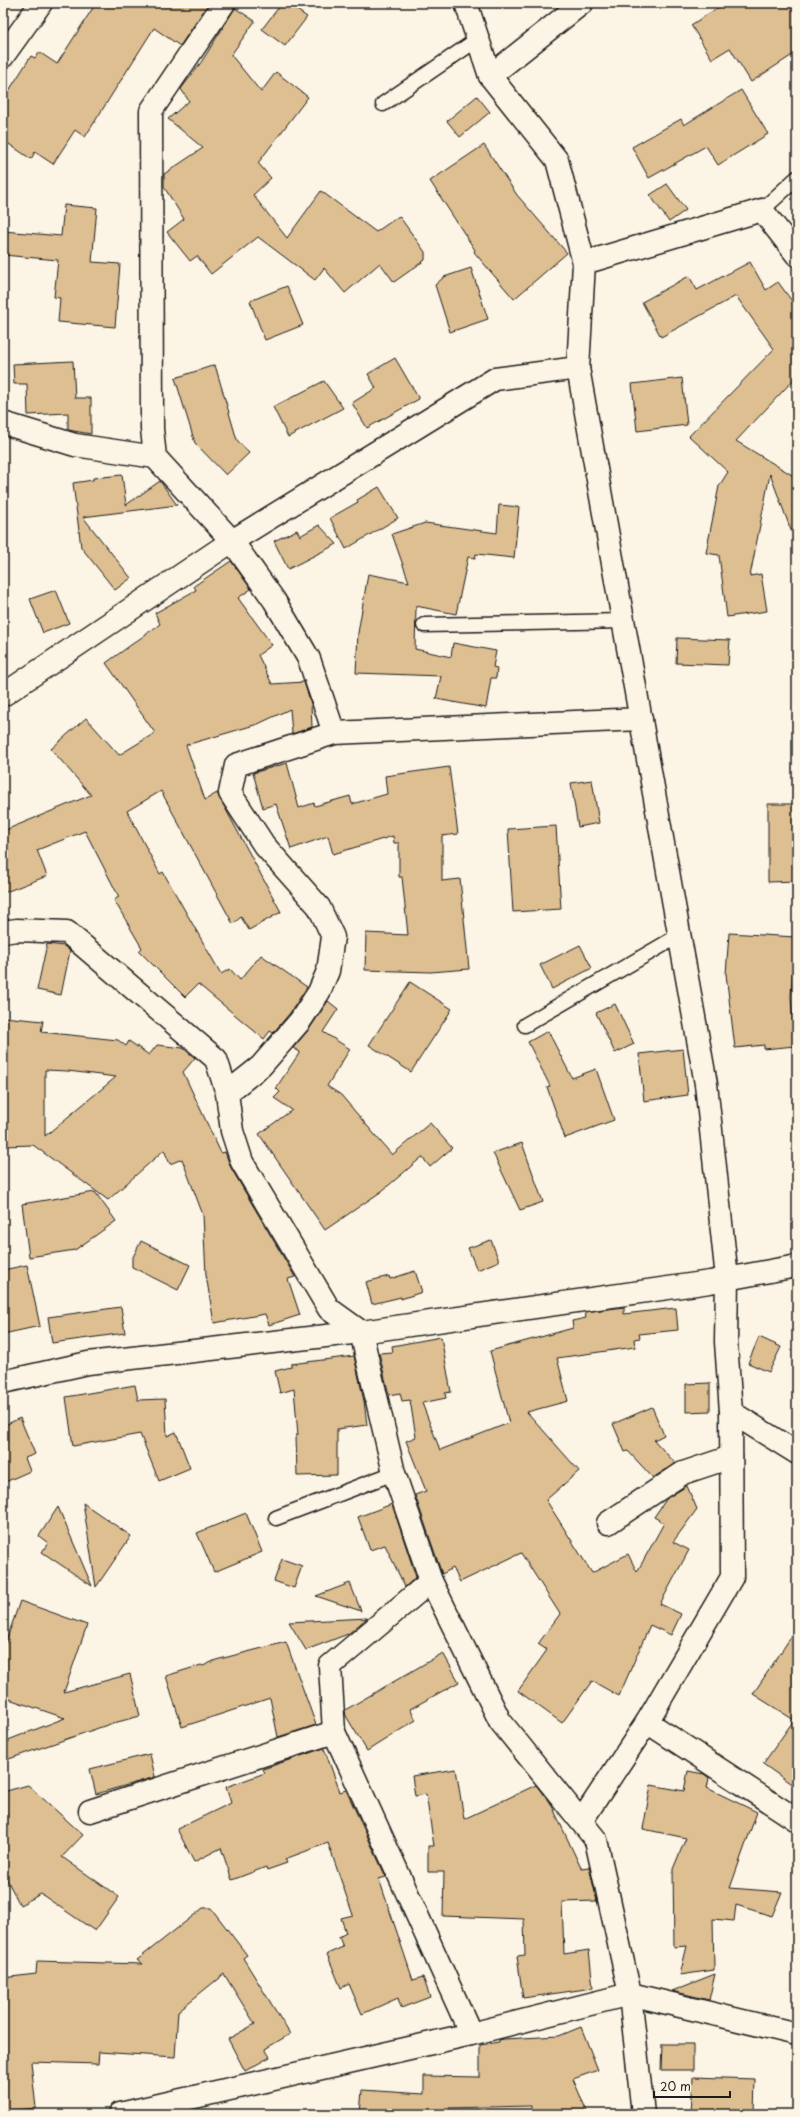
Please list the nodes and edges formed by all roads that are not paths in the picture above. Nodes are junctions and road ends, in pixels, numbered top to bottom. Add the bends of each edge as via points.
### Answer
1 (41, 3) edge
2 (224, 3) edge
3 (466, 3) edge
4 (582, 3) edge
5 (478, 39) junction
6 (3, 56) edge
7 (490, 76) junction
8 (383, 104) dead end
9 (797, 178) edge
10 (762, 210) junction
11 (797, 255) edge
12 (584, 263) junction
13 (578, 368) junction
14 (3, 423) edge
15 (155, 458) junction
16 (232, 541) junction
17 (624, 621) junction
18 (424, 625) dead end
19 (3, 695) edge
20 (642, 719) junction
21 (334, 733) junction
22 (3, 932) edge
23 (680, 935) junction
24 (525, 1025) dead end
25 (227, 1093) junction
26 (797, 1266) edge
27 (727, 1278) junction
28 (361, 1332) junction
29 (3, 1382) edge
30 (731, 1412) junction
31 (797, 1453) edge
32 (731, 1457) junction
33 (394, 1474) junction
34 (276, 1518) dead end
35 (608, 1523) dead end
36 (431, 1581) junction
37 (647, 1722) junction
38 (334, 1732) junction
39 (90, 1811) dead end
40 (582, 1820) junction
41 (797, 1820) edge
42 (630, 1994) junction
43 (471, 2034) junction
44 (797, 2034) edge
45 (120, 2114) edge
46 (643, 2114) edge

1 - 6 street
2 - 15 street via 151,111 152,421
3 - 5 street
4 - 7 street
5 - 7 street
5 - 8 lane
7 - 12 street via 557,160
9 - 10 lane
10 - 11 street
10 - 12 street
12 - 13 street
13 - 16 street via 495,379
13 - 17 street
14 - 15 street via 75,445
15 - 16 street
16 - 19 street
16 - 21 street via 274,600 309,659
17 - 18 lane
17 - 20 street
20 - 21 street
20 - 23 street
21 - 25 street via 236,765 230,793 264,845 319,907 333,937 328,971 319,992 300,1021 261,1066
22 - 25 street via 66,932 216,1059
23 - 24 lane
23 - 27 street via 706,1084
25 - 28 street via 232,1130 242,1162 330,1309
26 - 27 street
27 - 28 street
27 - 30 street via 726,1342
28 - 29 street via 88,1363
28 - 33 street
30 - 31 street
30 - 32 street
32 - 35 street via 684,1473
32 - 37 street via 732,1577
33 - 34 lane
33 - 36 street
36 - 38 street via 330,1666
36 - 40 street via 500,1721
37 - 40 street
37 - 41 street
38 - 39 street
38 - 43 street
40 - 42 street via 596,1840
42 - 43 street
42 - 44 street
42 - 46 street
43 - 45 street

